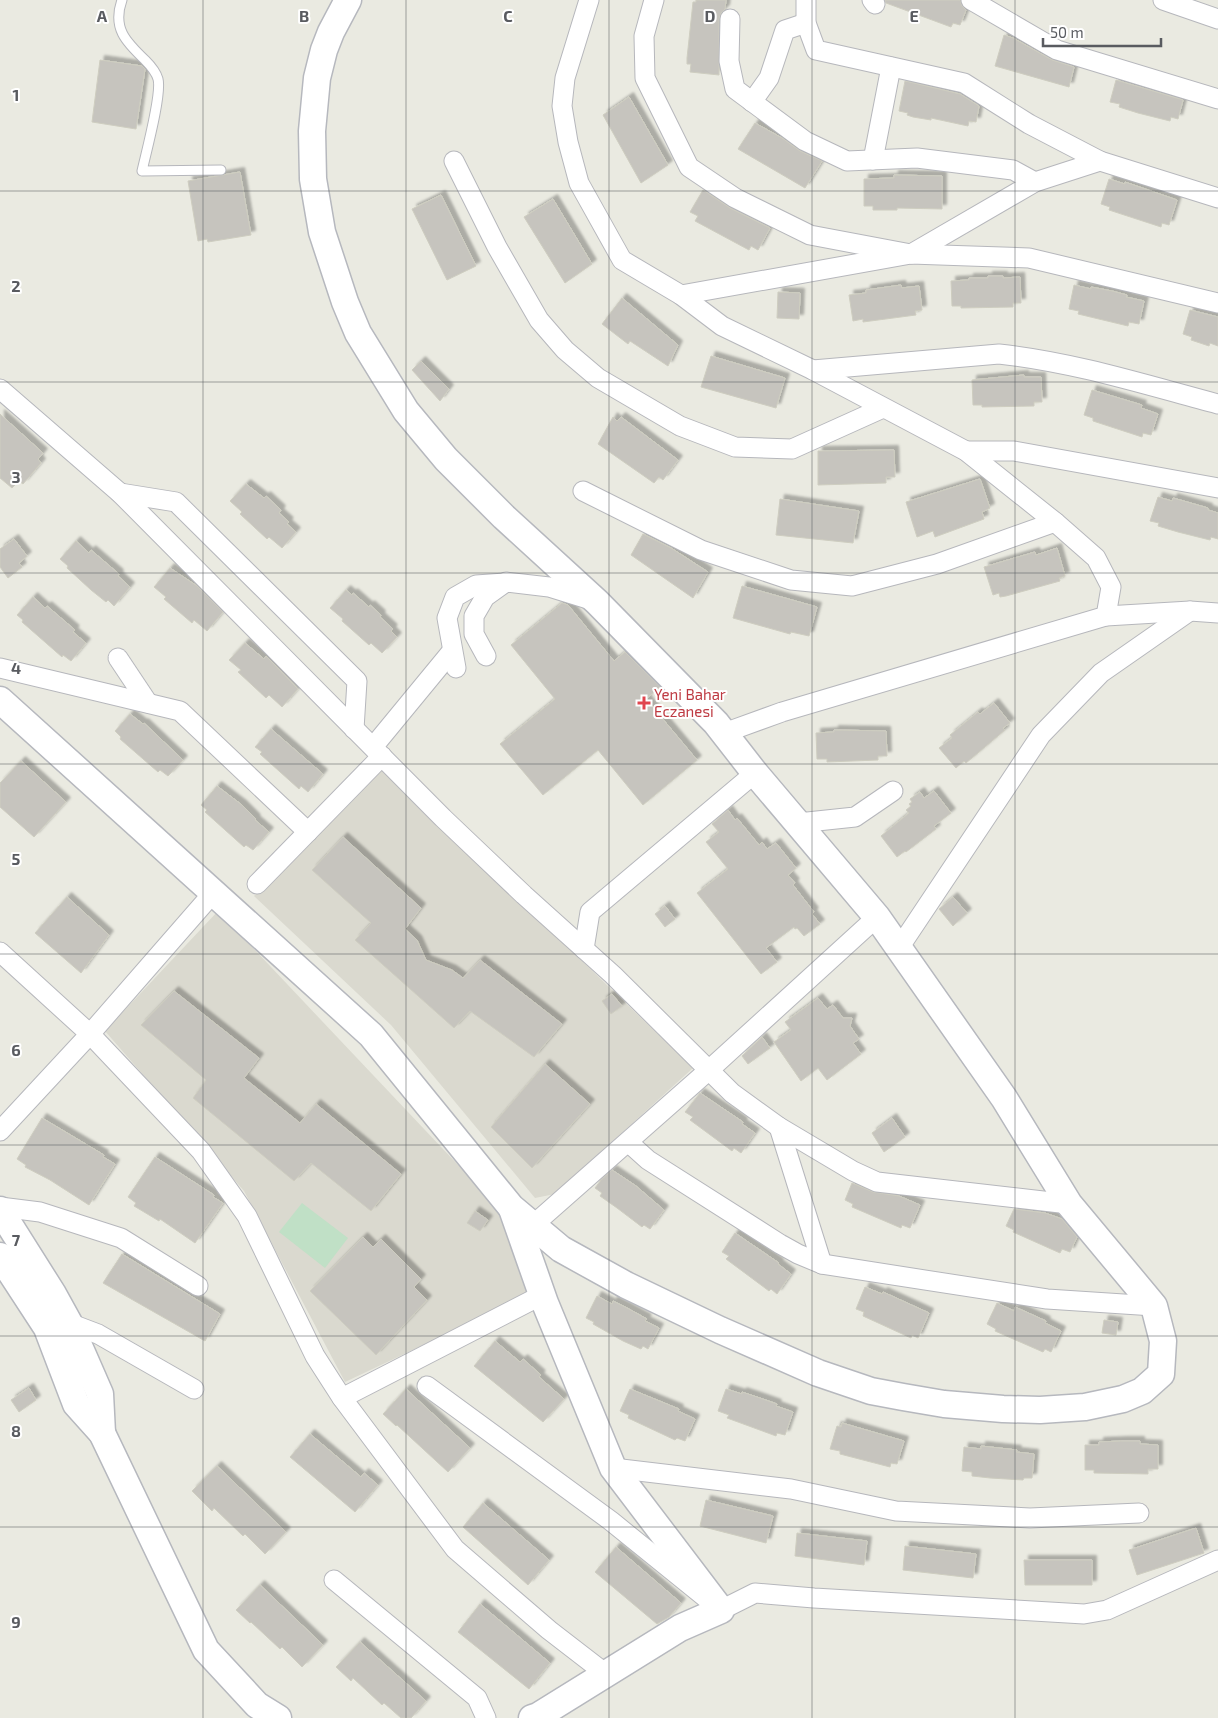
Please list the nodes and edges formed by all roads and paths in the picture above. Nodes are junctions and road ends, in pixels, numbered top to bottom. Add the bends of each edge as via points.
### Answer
1 (122, 0) edge
2 (348, 0) edge
3 (589, 0) edge
4 (654, 0) edge
5 (806, 0) edge
6 (970, 0) edge
7 (1164, 0) edge
8 (730, 19) dead end
9 (1218, 19) edge
10 (806, 23) junction
11 (890, 67) junction
12 (1218, 99) edge
13 (752, 102) junction
14 (873, 160) junction
15 (1100, 160) junction
16 (454, 161) dead end
17 (221, 170) dead end
18 (1035, 182) junction
19 (1218, 198) edge
20 (911, 254) junction
21 (681, 295) junction
22 (1218, 303) edge
23 (813, 370) junction
24 (0, 390) edge
25 (1218, 404) edge
26 (883, 408) junction
27 (966, 451) junction
28 (1218, 488) edge
29 (583, 491) dead end
30 (120, 493) junction
31 (1055, 522) junction
32 (506, 582) junction
33 (597, 602) junction
34 (1190, 611) junction
35 (1218, 614) edge
36 (1106, 616) junction
37 (486, 656) dead end
38 (118, 658) dead end
39 (0, 668) edge
40 (0, 700) edge
41 (148, 703) junction
42 (354, 729) junction
43 (724, 733) junction
44 (377, 751) junction
45 (755, 773) junction
46 (893, 791) dead end
47 (798, 823) junction
48 (308, 832) junction
49 (257, 884) dead end
50 (213, 893) junction
51 (877, 917) junction
52 (899, 948) junction
53 (584, 949) junction
54 (0, 952) edge
55 (90, 1034) junction
56 (709, 1070) junction
57 (779, 1127) junction
58 (0, 1132) edge
59 (628, 1142) junction
60 (1069, 1204) junction
61 (0, 1208) edge
62 (511, 1208) junction
63 (532, 1226) junction
64 (0, 1256) edge
65 (822, 1264) junction
66 (198, 1286) dead end
67 (542, 1294) junction
68 (1154, 1306) junction
69 (58, 1326) junction
70 (427, 1386) dead end
71 (194, 1389) dead end
72 (342, 1398) junction
73 (613, 1468) junction
74 (1139, 1513) dead end
75 (1218, 1560) edge
76 (334, 1580) dead end
77 (721, 1610) junction
78 (606, 1674) junction
79 (278, 1718) edge
80 (486, 1718) edge
81 (532, 1718) edge

1 - 17 lane via 118,20 121,32 153,68 159,80 142,171
2 - 33 street via 324,50 317,78 312,131 313,180 322,232 345,302 358,333 406,411 446,459
3 - 21 street via 565,78 562,106 578,183 622,260
4 - 20 street via 644,36 645,78 689,167 735,198 810,234
5 - 10 street
6 - 12 street via 1057,50
7 - 9 street
8 - 13 street via 729,61 735,89
10 - 11 street via 816,50
10 - 13 street via 785,30 769,78
11 - 14 street
11 - 15 street via 964,83 1029,124
13 - 14 street via 806,141 839,157 848,161
14 - 18 street via 918,158 1013,170
15 - 18 street
15 - 19 street
16 - 26 street via 497,247 539,320 565,350 598,378 680,426 735,447 792,449
18 - 20 street
20 - 21 street
20 - 22 street via 1029,258
21 - 23 street via 722,326
23 - 25 street via 999,354 1081,368
23 - 26 street
24 - 30 street
26 - 27 street
27 - 28 street via 1014,451
27 - 31 street
29 - 31 street via 701,550 791,580 852,586 937,564
30 - 42 street
30 - 42 street via 176,502 357,681
31 - 36 street via 1096,558 1111,587
32 - 33 street via 549,587
32 - 37 street via 485,597 474,616 474,634
32 - 44 street via 476,585 455,597 447,618 454,659
33 - 43 street
34 - 35 street
34 - 36 street
34 - 52 street via 1102,673 1041,735
36 - 43 street via 782,712
38 - 41 street
39 - 41 street
40 - 50 street
41 - 48 street via 180,711
42 - 44 street
43 - 45 street
44 - 48 street
44 - 53 street via 517,889
45 - 47 street
45 - 53 street via 590,912
46 - 47 street via 855,817
47 - 51 street
48 - 49 street
50 - 55 street
50 - 62 street via 371,1035
51 - 52 street
51 - 56 street
52 - 60 street via 1004,1098
53 - 56 street
54 - 55 street
55 - 58 street
55 - 72 street via 201,1151 247,1216 315,1356
56 - 57 street via 732,1093
56 - 59 street
57 - 60 street via 877,1182
57 - 65 street
59 - 63 street
59 - 65 street via 648,1160 772,1238
60 - 68 street
61 - 66 street via 40,1212 121,1238
61 - 69 street via 53,1294
62 - 63 street
62 - 67 street
63 - 68 street via 562,1249 626,1285 818,1373 872,1391 944,1404 1040,1410 1085,1407 1136,1394 1162,1374 1163,1341
64 - 69 street
65 - 68 street via 1047,1299
67 - 72 street
67 - 73 street
69 - 71 street via 98,1334
69 - 79 street via 100,1394 102,1433 206,1650 257,1705
70 - 77 street via 611,1521
72 - 78 street via 454,1549
73 - 74 street via 792,1489 896,1511 1030,1518
73 - 77 street
75 - 77 street via 1107,1610 1084,1614 756,1593
76 - 80 street via 477,1698
77 - 78 street via 680,1628
78 - 81 street

